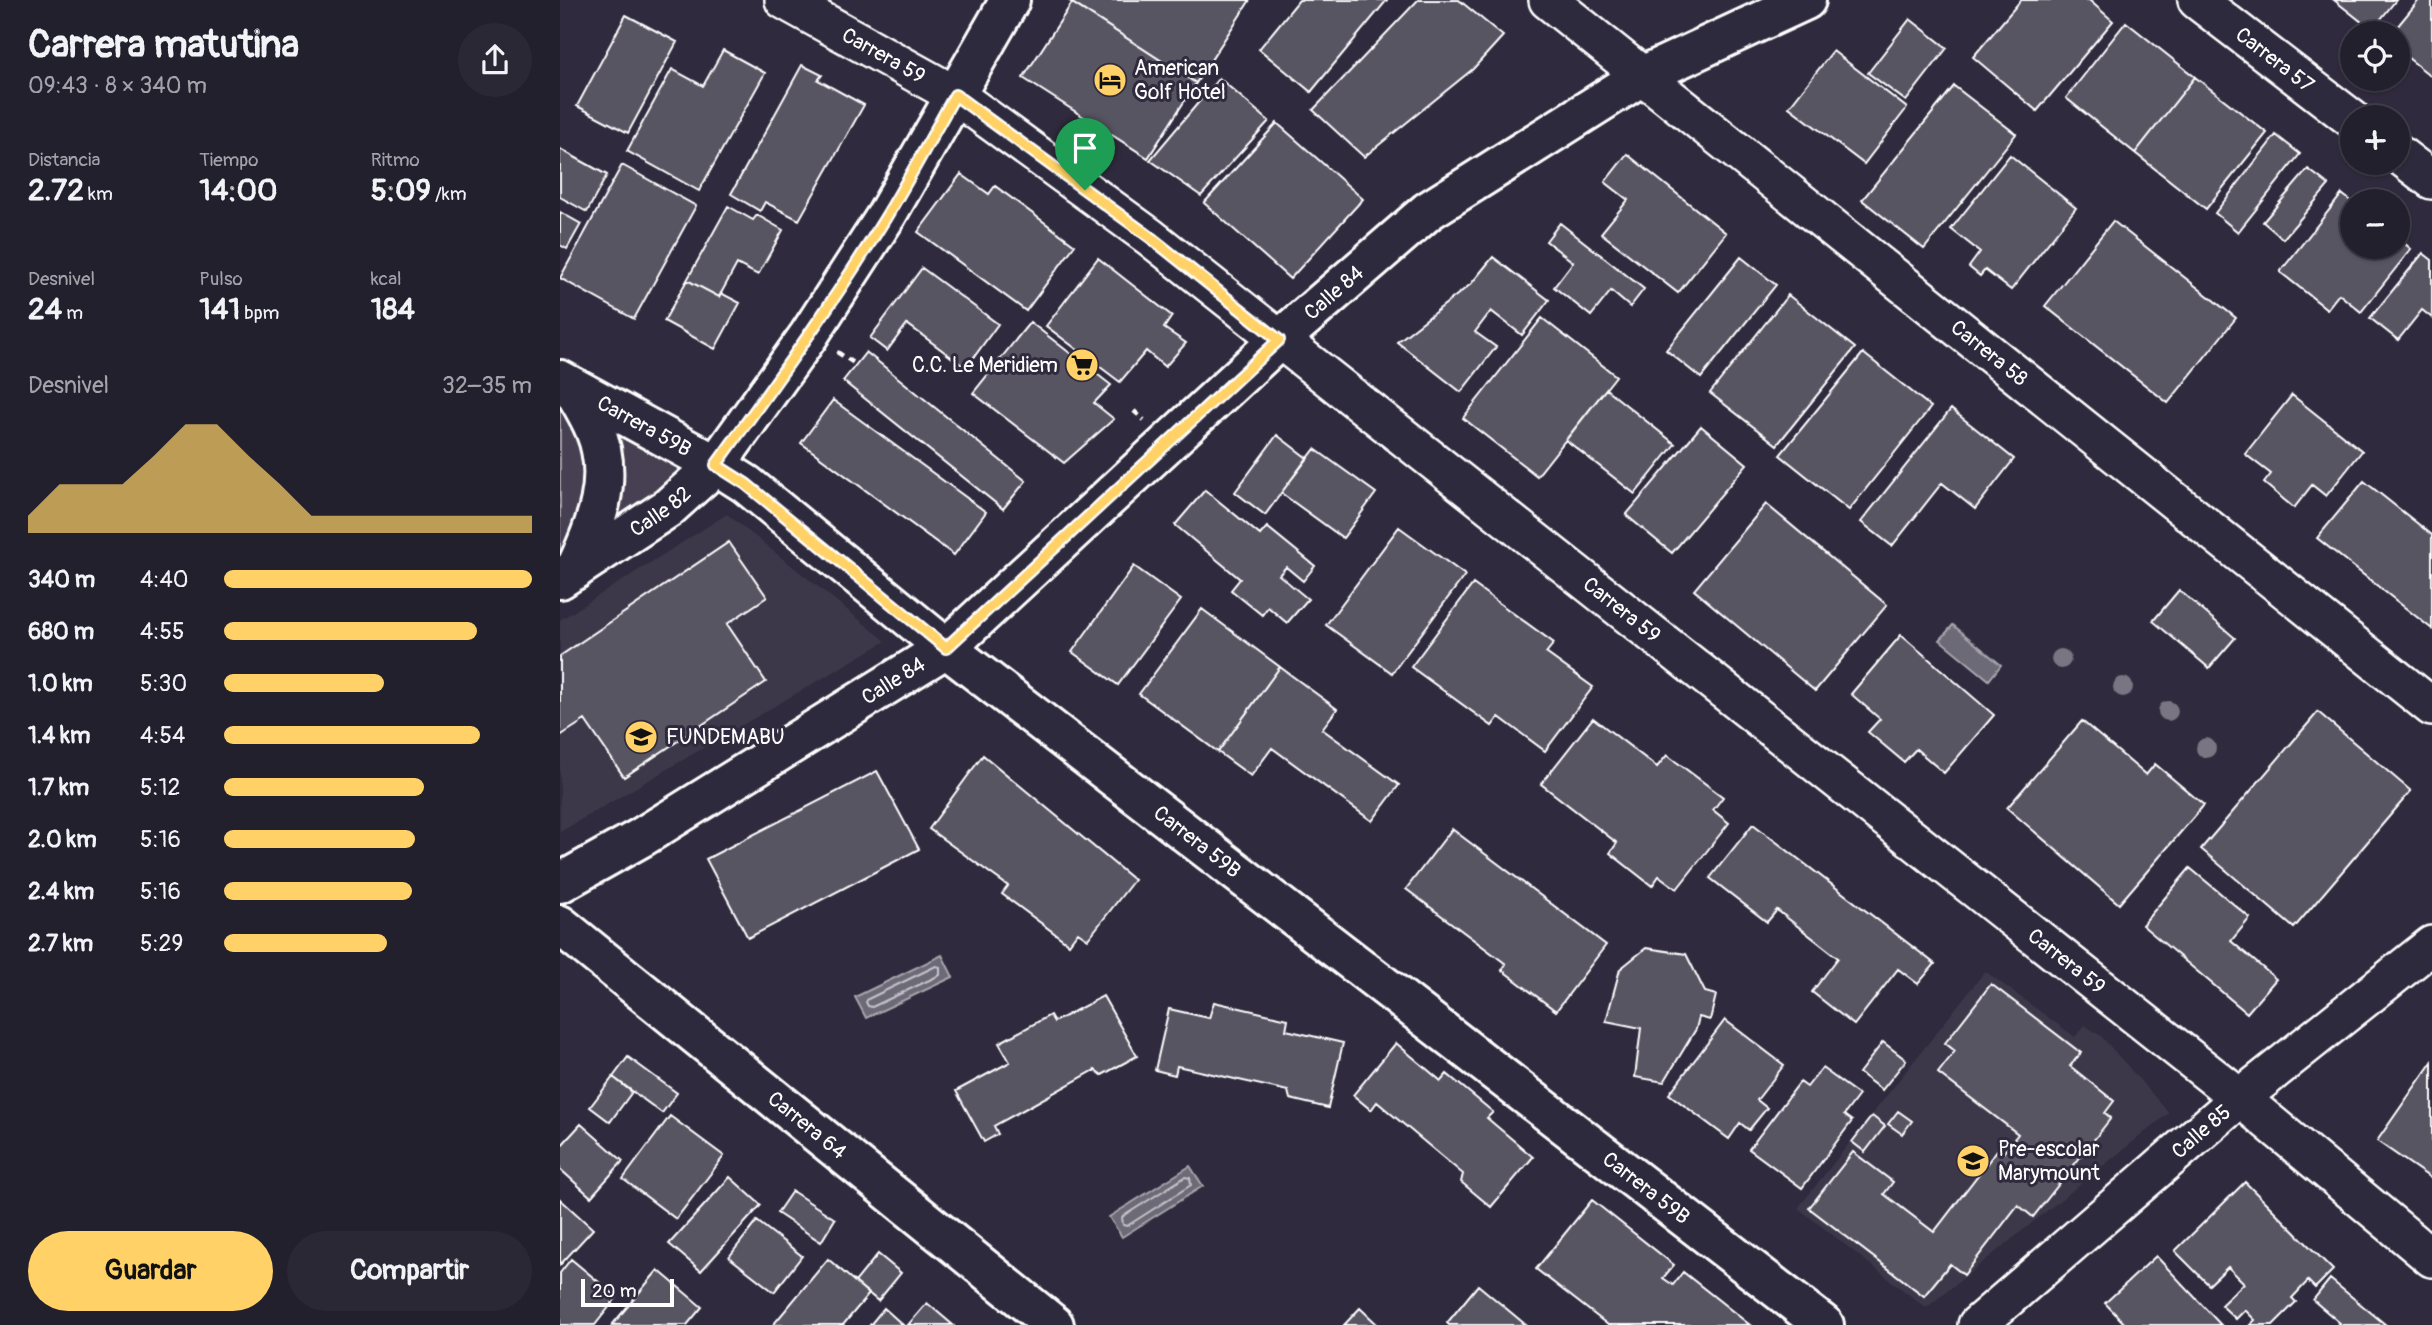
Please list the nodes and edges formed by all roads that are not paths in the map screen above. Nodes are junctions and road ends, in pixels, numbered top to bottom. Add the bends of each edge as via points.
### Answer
1 (785, 0) edge
2 (1010, 0) edge
3 (1548, 0) edge
4 (1806, 0) edge
5 (2197, 0) edge
6 (1642, 76) junction
7 (955, 95) junction
8 (2340, 110) edge
9 (2410, 163) edge
10 (2432, 180) edge
11 (1279, 340) junction
12 (566, 383) edge
13 (716, 465) junction
14 (567, 575) edge
15 (946, 648) junction
16 (2432, 707) edge
17 (560, 883) edge
18 (560, 925) edge
19 (2432, 945) edge
20 (2240, 1098) junction
21 (2432, 1258) edge
22 (1054, 1325) edge
23 (1824, 1325) edge
24 (1977, 1325) edge

1 - 7 street, Carrera 59
2 - 7 street, Calle 82
3 - 6 street, Carrera 58
4 - 6 street, Calle 84
5 - 8 street, Carrera 57
6 - 11 street, Calle 84 via 1428,211
6 - 16 street, Carrera 58
7 - 11 street, Carrera 59 via 1150,237
7 - 13 street, Calle 82 via 830,304
9 - 10 street
11 - 15 street, Calle 84
11 - 20 street, Carrera 59
12 - 13 street, Carrera 59B
12 - 14 street via 596,432 604,463 603,492 593,533
13 - 14 street, Calle 82 via 668,508
13 - 15 street, Carrera 59B via 746,484
15 - 17 street, Calle 84 via 642,838
15 - 23 street, Carrera 59B
18 - 22 street, Carrera 64
19 - 20 street, Calle 85
20 - 21 street, Carrera 59
20 - 24 street, Calle 85

